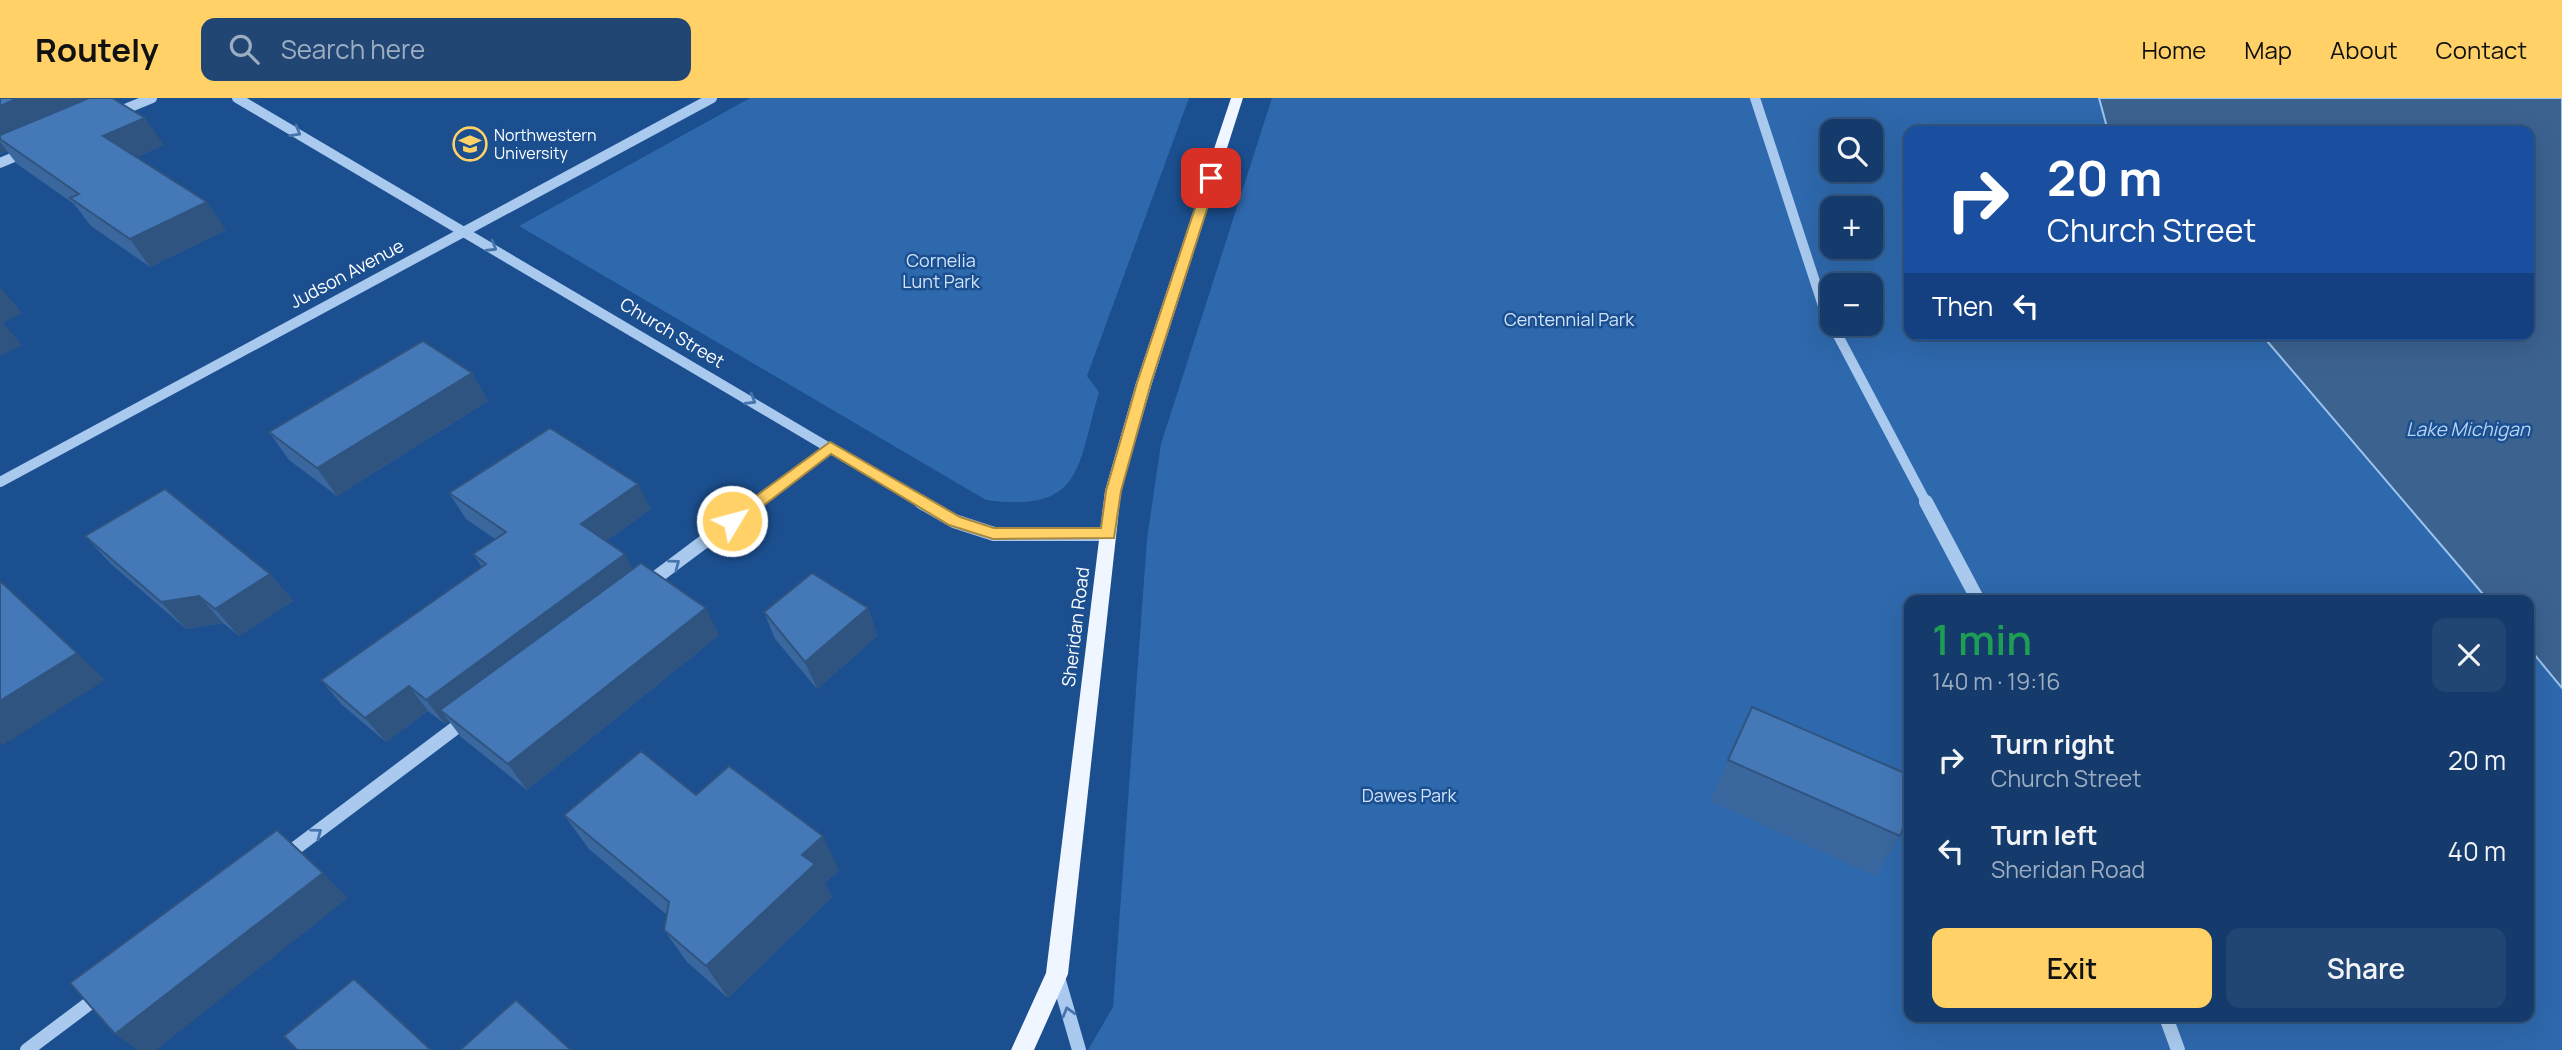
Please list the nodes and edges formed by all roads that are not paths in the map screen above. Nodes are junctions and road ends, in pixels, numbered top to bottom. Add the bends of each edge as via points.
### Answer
1 (152, 98) edge
2 (237, 98) edge
3 (712, 98) edge
4 (1237, 98) edge
5 (1755, 98) edge
6 (99, 120) edge
7 (37, 147) edge
8 (0, 163) edge
9 (466, 231) junction
10 (830, 447) junction
11 (0, 482) edge
12 (1108, 534) junction
13 (1975, 595) edge
14 (631, 597) edge
15 (474, 714) edge
16 (273, 865) edge
17 (1057, 974) junction
18 (105, 991) edge
19 (2168, 1022) edge
20 (27, 1050) edge
21 (1022, 1050) edge
22 (1079, 1050) edge
23 (2178, 1050) edge

1 - 6 street
2 -> 9 street, Church Street
3 - 9 street, Judson Avenue
4 - 12 main road, Sheridan Road via 1144,383 1113,491
5 - 13 street via 1824,309
7 - 8 street
9 -> 10 street, Church Street
9 - 11 street, Judson Avenue
10 - 12 street, Church Street via 954,521 993,534
14 -> 10 street
12 - 17 main road, Sheridan Road
16 -> 15 street
17 - 21 main road
22 -> 17 street, Sheridan Road
18 - 20 street
19 - 23 street

